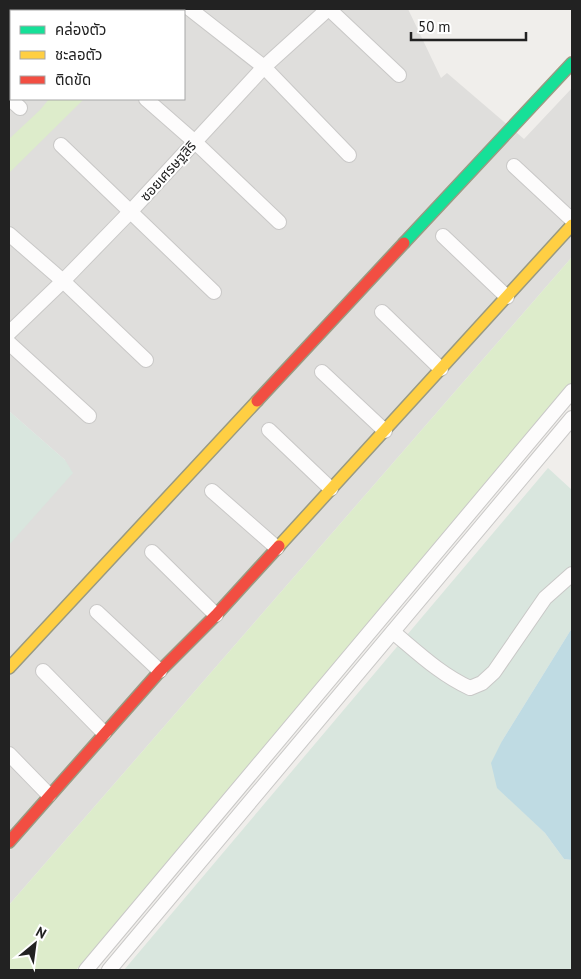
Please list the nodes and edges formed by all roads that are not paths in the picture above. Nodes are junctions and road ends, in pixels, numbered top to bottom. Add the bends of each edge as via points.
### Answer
1 (190, 9) edge
2 (328, 9) edge
3 (572, 63) edge
4 (264, 67) junction
5 (399, 75) dead end
6 (11, 100) edge
7 (147, 100) edge
8 (20, 108) dead end
9 (195, 142) junction
10 (61, 144) dead end
11 (349, 155) dead end
12 (514, 166) dead end
13 (132, 211) junction
14 (572, 220) edge
15 (279, 222) dead end
16 (572, 225) edge
17 (9, 234) edge
18 (443, 236) dead end
19 (63, 281) junction
20 (214, 292) dead end
21 (507, 297) junction
22 (382, 312) dead end
23 (9, 333) edge
24 (9, 343) edge
25 (146, 360) dead end
26 (441, 369) junction
27 (322, 372) dead end
28 (572, 391) edge
29 (89, 416) dead end
30 (572, 418) edge
31 (269, 430) dead end
32 (385, 431) junction
33 (331, 489) junction
34 (212, 491) dead end
35 (278, 548) junction
36 (152, 552) dead end
37 (572, 574) edge
38 (97, 612) dead end
39 (216, 615) junction
40 (393, 632) junction
41 (9, 668) edge
42 (43, 671) dead end
43 (160, 672) junction
44 (104, 733) junction
45 (9, 754) edge
46 (49, 795) junction
47 (9, 842) edge
48 (86, 970) edge
49 (108, 970) edge

1 - 4 street
2 - 4 street, ซอยเศรษฐสิริ
2 - 5 street
3 - 41 street
4 - 9 street, ซอยเศรษฐสิริ
4 - 11 street
6 - 8 street
7 - 9 street
9 - 13 street, ซอยเศรษฐสิริ
9 - 15 street
10 - 13 street
12 - 14 street
13 - 19 street, ซอยเศรษฐสิริ
13 - 20 street
16 - 21 street
17 - 19 street
18 - 21 street
19 - 23 street, ซอยเศรษฐสิริ
19 - 25 street
21 - 26 street
22 - 26 street
24 - 29 street
26 - 32 street
27 - 32 street
28 - 48 street
30 - 40 street
31 - 33 street
32 - 33 street
33 - 35 street
34 - 35 street
35 - 39 street
36 - 39 street
37 - 40 street via 545,598 494,672 470,688 445,674
38 - 43 street
39 - 43 street
40 - 49 street
42 - 44 street
43 - 44 street
44 - 46 street
45 - 46 street
46 - 47 street

